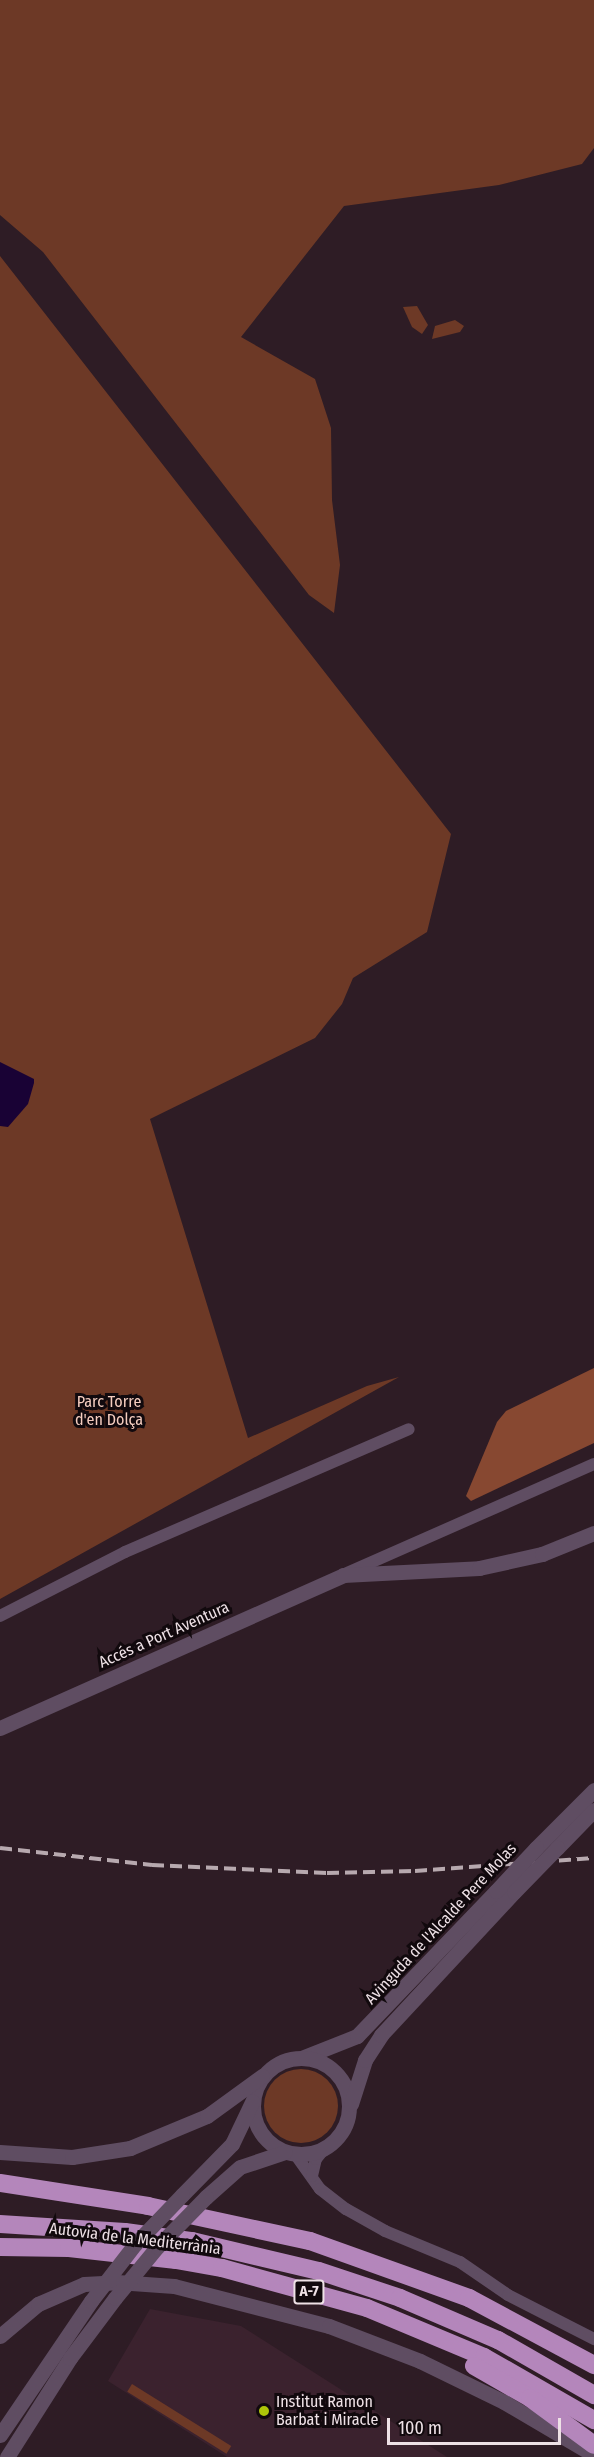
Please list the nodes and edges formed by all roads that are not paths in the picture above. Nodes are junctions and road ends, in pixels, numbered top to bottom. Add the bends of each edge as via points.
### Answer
1 (409, 1430) dead end
2 (594, 1464) edge
3 (594, 1533) edge
4 (343, 1575) junction
5 (0, 1617) edge
6 (0, 1728) edge
7 (594, 1790) edge
8 (594, 1810) edge
9 (298, 2058) junction
10 (271, 2068) junction
11 (254, 2097) junction
12 (350, 2109) junction
13 (324, 2149) junction
14 (0, 2152) edge
15 (290, 2153) junction
16 (312, 2176) junction
17 (0, 2183) edge
18 (0, 2224) edge
19 (0, 2247) edge
20 (367, 2308) junction
21 (0, 2336) edge
22 (594, 2339) edge
23 (594, 2365) edge
24 (568, 2378) junction
25 (594, 2385) edge
26 (594, 2395) edge
27 (594, 2420) edge
28 (0, 2435) edge
29 (594, 2445) edge
30 (594, 2455) edge
31 (7, 2457) edge

1 - 5 street via 125,1552
2 - 4 street, Accés a Port Aventura
3 - 4 street, Accés a Port Aventura via 542,1554 479,1568
4 - 6 street, Accés a Port Aventura
7 - 9 street, Avinguda de l'Alcalde Pere Molas, bridge via 357,2036
8 - 12 street, Avinguda de l'Alcalde Pere Molas, bridge via 381,2035 365,2060
9 - 10 street
9 - 12 street via 312,2059 335,2072 344,2083
10 - 11 street
10 - 14 street via 207,2116 130,2148 72,2157
11 - 15 street via 259,2130
11 - 28 street, bridge via 232,2144 135,2244 91,2301
12 - 13 street via 345,2128
13 - 15 street
13 - 16 street via 316,2159
15 - 16 street
15 - 31 street, bridge via 240,2167 157,2247 70,2358
16 - 22 street via 320,2188 346,2209 385,2231 460,2262 508,2295
17 - 23 highway via 148,2206 310,2241 469,2298
18 - 24 highway, Autovia de la Mediterrània / A-7 via 125,2232 277,2259 400,2298 498,2340
19 - 20 highway, Autovia de la Mediterrània / A-7 via 69,2248 176,2260 222,2268
20 - 27 highway, Autovia de la Mediterrània / A-7 via 484,2358
20 - 29 highway via 387,2324 522,2394
21 - 30 street via 38,2304 84,2284 174,2286 329,2326 420,2361 504,2402
24 - 25 highway
24 - 26 highway, Autovia de la Mediterrània / A-7

